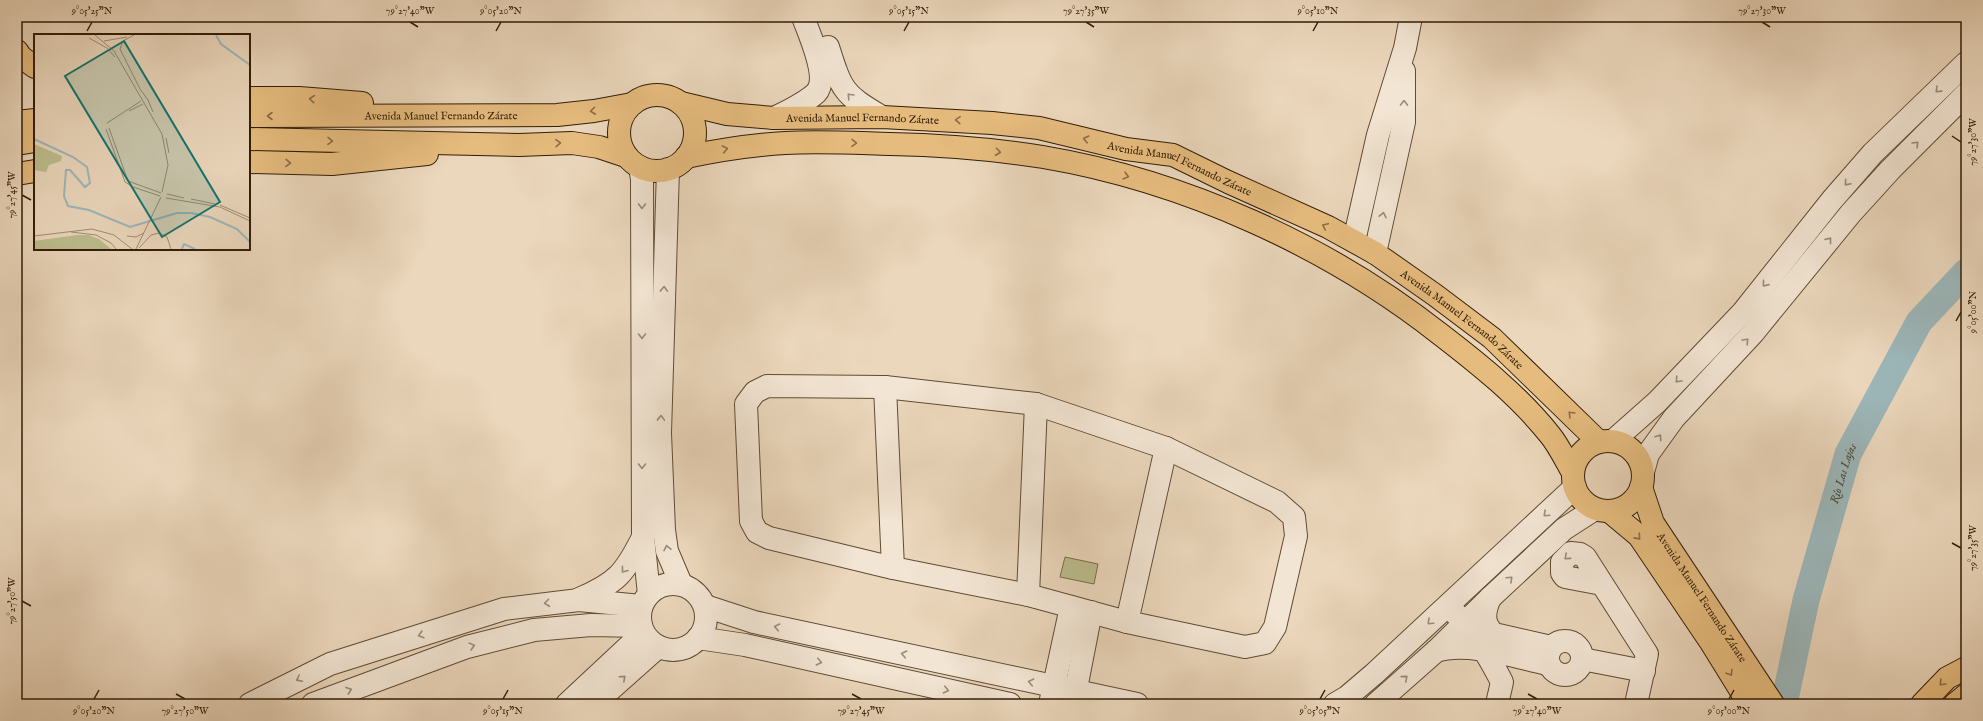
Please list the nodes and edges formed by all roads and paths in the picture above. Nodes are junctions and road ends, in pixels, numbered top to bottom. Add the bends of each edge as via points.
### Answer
1 (803, 17) edge
2 (818, 17) edge
3 (1411, 17) edge
4 (1404, 48) junction
5 (17, 51) edge
6 (1966, 63) edge
7 (34, 66) edge
8 (829, 77) junction
9 (1966, 94) edge
10 (250, 98) edge
11 (681, 103) junction
12 (632, 104) junction
13 (519, 115) junction
14 (250, 116) edge
15 (882, 117) junction
16 (774, 118) junction
17 (34, 120) edge
18 (17, 122) edge
19 (250, 139) edge
20 (34, 141) edge
21 (17, 144) edge
22 (519, 144) junction
23 (686, 156) junction
24 (250, 162) edge
25 (633, 162) junction
26 (668, 169) junction
27 (34, 171) edge
28 (17, 174) edge
29 (1354, 241) junction
30 (1375, 253) junction
31 (885, 387) junction
32 (1036, 404) junction
33 (1606, 441) junction
34 (1166, 448) junction
35 (1642, 479) junction
36 (1574, 480) junction
37 (1602, 510) junction
38 (643, 537) junction
39 (893, 568) junction
40 (681, 584) junction
41 (1602, 584) dead end
42 (1028, 595) junction
43 (1490, 598) junction
44 (579, 600) junction
45 (705, 606) junction
46 (1448, 606) junction
47 (1081, 610) junction
48 (646, 621) junction
49 (1127, 622) junction
50 (1465, 622) junction
51 (602, 625) junction
52 (698, 638) junction
53 (1436, 651) junction
54 (1485, 651) junction
55 (1550, 655) junction
56 (608, 665) junction
57 (1966, 668) edge
58 (1644, 671) junction
59 (1052, 695) edge
60 (1966, 695) edge
61 (594, 696) edge
62 (1074, 698) edge
63 (250, 704) edge
64 (313, 704) edge
65 (567, 704) edge
66 (1010, 704) edge
67 (1137, 704) edge
68 (1335, 704) edge
69 (1376, 704) edge
70 (1497, 704) edge
71 (1636, 704) edge
72 (1749, 704) edge
73 (1773, 704) edge
74 (1922, 704) edge
75 (1955, 704) edge

1 - 8 street via 821,72
2 - 8 street
3 - 4 street
4 - 29 street via 1378,135
30 -> 4 street via 1404,122
5 - 7 main road
6 -> 33 street via 1873,153 1743,312 1658,402
15 -> 8 street via 855,101
8 - 16 street via 816,92
35 -> 9 street via 1648,454 1674,418 1753,333 1851,212
13 -> 10 main road via 300,98
11 - 12 main road via 661,95 651,95
11 - 16 main road, Avenida Manuel Fernando Zárate via 727,114
11 - 23 main road via 693,122 695,134
12 -> 13 main road, Avenida Manuel Fernando Zárate via 594,111
12 - 25 main road via 624,113 619,135 621,146
13 -> 14 main road, Avenida Manuel Fernando Zárate
15 - 16 main road, Avenida Manuel Fernando Zárate
29 -> 15 main road, Avenida Manuel Fernando Zárate via 1173,155 1126,149 1039,128 961,120
17 - 18 main road
19 -> 22 main road
20 - 21 main road
24 -> 22 main road via 332,164
22 -> 25 main road via 572,142 599,147
23 - 26 main road
23 -> 36 main road via 732,148 786,143 944,145 1044,157 1118,174 1213,205 1296,242 1356,275 1419,317 1464,352 1528,410 1552,437
25 - 26 main road via 653,170
25 -> 38 street via 642,187
40 -> 26 street via 667,551 664,530 660,433
27 - 28 main road
29 - 30 main road, Avenida Manuel Fernando Zárate
33 -> 30 main road, Avenida Manuel Fernando Zárate via 1492,338
31 - 32 street
31 - 39 street
31 - 39 street via 767,386 755,392 746,404 751,521 757,532 769,538
32 - 34 street
32 - 42 street
33 - 35 main road via 1624,444 1633,451 1640,461
33 - 36 main road via 1589,446 1581,454 1575,463
34 - 49 street
34 - 49 street via 1277,502 1294,517 1295,543 1275,627 1265,643 1245,647
35 - 37 main road via 1636,496 1629,504 1619,509
35 - 73 main road, Avenida Manuel Fernando Zárate via 1653,523
36 - 37 main road via 1586,504
36 -> 46 street
43 -> 37 street via 1564,529
37 -> 72 main road, Avenida Manuel Fernando Zárate via 1639,536
38 -> 44 street via 631,560 618,577 603,589
38 - 48 street
39 - 42 street
40 - 45 street via 699,596
40 - 48 street via 658,587
41 - 58 street via 1647,654
42 - 47 street
43 - 50 street
43 - 55 street via 1484,621 1494,634
44 - 48 street
44 -> 63 street via 504,609 396,642 330,664
45 - 52 street via 704,628
59 -> 45 street via 754,622
46 - 50 street
46 -> 68 street via 1374,674
47 - 49 street
47 - 59 street
47 - 62 street
48 - 51 street
48 - 52 street via 668,650 680,650 690,646
48 - 56 street
61 -> 48 street
50 - 53 street
50 - 54 street
51 - 56 street via 610,633 614,644 614,655
64 -> 51 street via 467,648 534,630
52 -> 66 street via 746,645
53 - 54 street via 1454,647
69 -> 53 street
54 - 55 street
54 - 70 street via 1502,682
55 - 58 street via 1560,641 1571,642 1579,648 1582,659
56 - 61 street
57 -> 74 main road via 1947,678
58 - 71 street
59 - 62 street
60 - 75 main road
61 - 65 street
62 - 67 street

